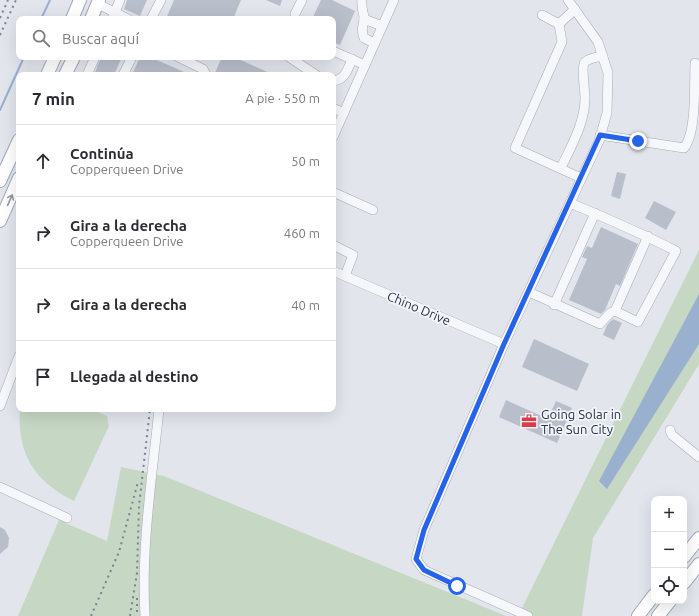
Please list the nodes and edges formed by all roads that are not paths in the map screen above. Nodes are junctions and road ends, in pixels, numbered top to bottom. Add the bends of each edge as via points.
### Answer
1 (80, 0) edge
2 (120, 0) edge
3 (161, 0) edge
4 (302, 0) edge
5 (394, 0) edge
6 (568, 0) edge
7 (360, 1) edge
8 (98, 2) edge
9 (575, 9) junction
10 (294, 14) dead end
11 (542, 15) dead end
12 (73, 16) edge
13 (92, 16) edge
14 (114, 16) edge
15 (153, 16) edge
16 (364, 20) junction
17 (559, 24) junction
18 (382, 26) junction
19 (374, 43) junction
20 (336, 52) edge
21 (603, 56) junction
22 (352, 59) junction
23 (54, 60) edge
24 (73, 60) edge
25 (94, 60) edge
26 (130, 60) edge
27 (184, 60) edge
28 (294, 60) edge
29 (695, 63) dead end
30 (365, 65) junction
31 (49, 72) edge
32 (67, 72) edge
33 (88, 72) edge
34 (124, 72) edge
35 (205, 72) edge
36 (312, 72) edge
37 (336, 81) edge
38 (336, 109) edge
39 (344, 113) junction
40 (336, 130) edge
41 (600, 135) junction
42 (16, 151) edge
43 (561, 168) junction
44 (581, 178) junction
45 (0, 181) edge
46 (16, 185) edge
47 (336, 195) edge
48 (570, 203) junction
49 (373, 210) dead end
50 (596, 213) junction
51 (0, 222) edge
52 (648, 236) junction
53 (336, 246) edge
54 (336, 272) edge
55 (345, 276) junction
56 (528, 292) junction
57 (554, 305) junction
58 (615, 310) junction
59 (504, 344) junction
60 (16, 366) edge
61 (0, 406) edge
62 (159, 412) edge
63 (670, 430) dead end
64 (699, 457) edge
65 (0, 487) edge
66 (67, 518) dead end
67 (699, 538) edge
68 (687, 553) edge
69 (699, 564) edge
70 (687, 579) edge
71 (651, 599) edge
72 (668, 604) edge
73 (145, 616) edge
74 (528, 616) edge
75 (638, 616) edge
76 (658, 616) edge

1 - 12 main road
2 - 14 street
3 - 15 street
4 - 10 street
5 - 18 street
6 - 9 street
7 - 16 street
8 - 13 main road
8 - 14 street
9 - 17 street
9 - 21 street via 598,42
11 - 17 street
16 - 18 street
16 - 19 street via 361,27 364,38
17 - 43 street via 562,42 515,148
18 - 19 street
19 - 30 street
20 - 22 street
21 - 41 street via 608,73 607,113
21 - 43 street via 585,62 583,67 585,91 582,118
22 - 30 street
22 - 37 street via 344,77
23 - 31 main road
24 - 32 main road
25 - 33 street
26 - 34 street
27 - 35 street via 204,69
28 - 36 street
29 - 41 street via 692,122 688,142 684,148
30 - 39 street
38 - 39 street
39 - 40 street
41 - 44 street
42 - 45 main road
43 - 44 street
44 - 48 street
51 -> 46 main road
47 - 49 street
48 - 50 street
48 - 56 street
50 - 52 street
50 - 57 street
52 - 58 street
52 - 58 street via 676,250 638,322
53 - 55 street via 353,254
54 - 55 street, Chino Drive
55 - 59 street, Chino Drive
56 - 57 street
56 - 59 street
57 - 58 street via 600,324
59 - 74 street via 424,530 416,559 424,570
60 - 61 street
62 - 73 street via 143,583
63 - 64 street via 672,436
65 - 66 street
67 - 68 main road
69 - 70 main road
71 - 75 main road
72 - 76 main road

